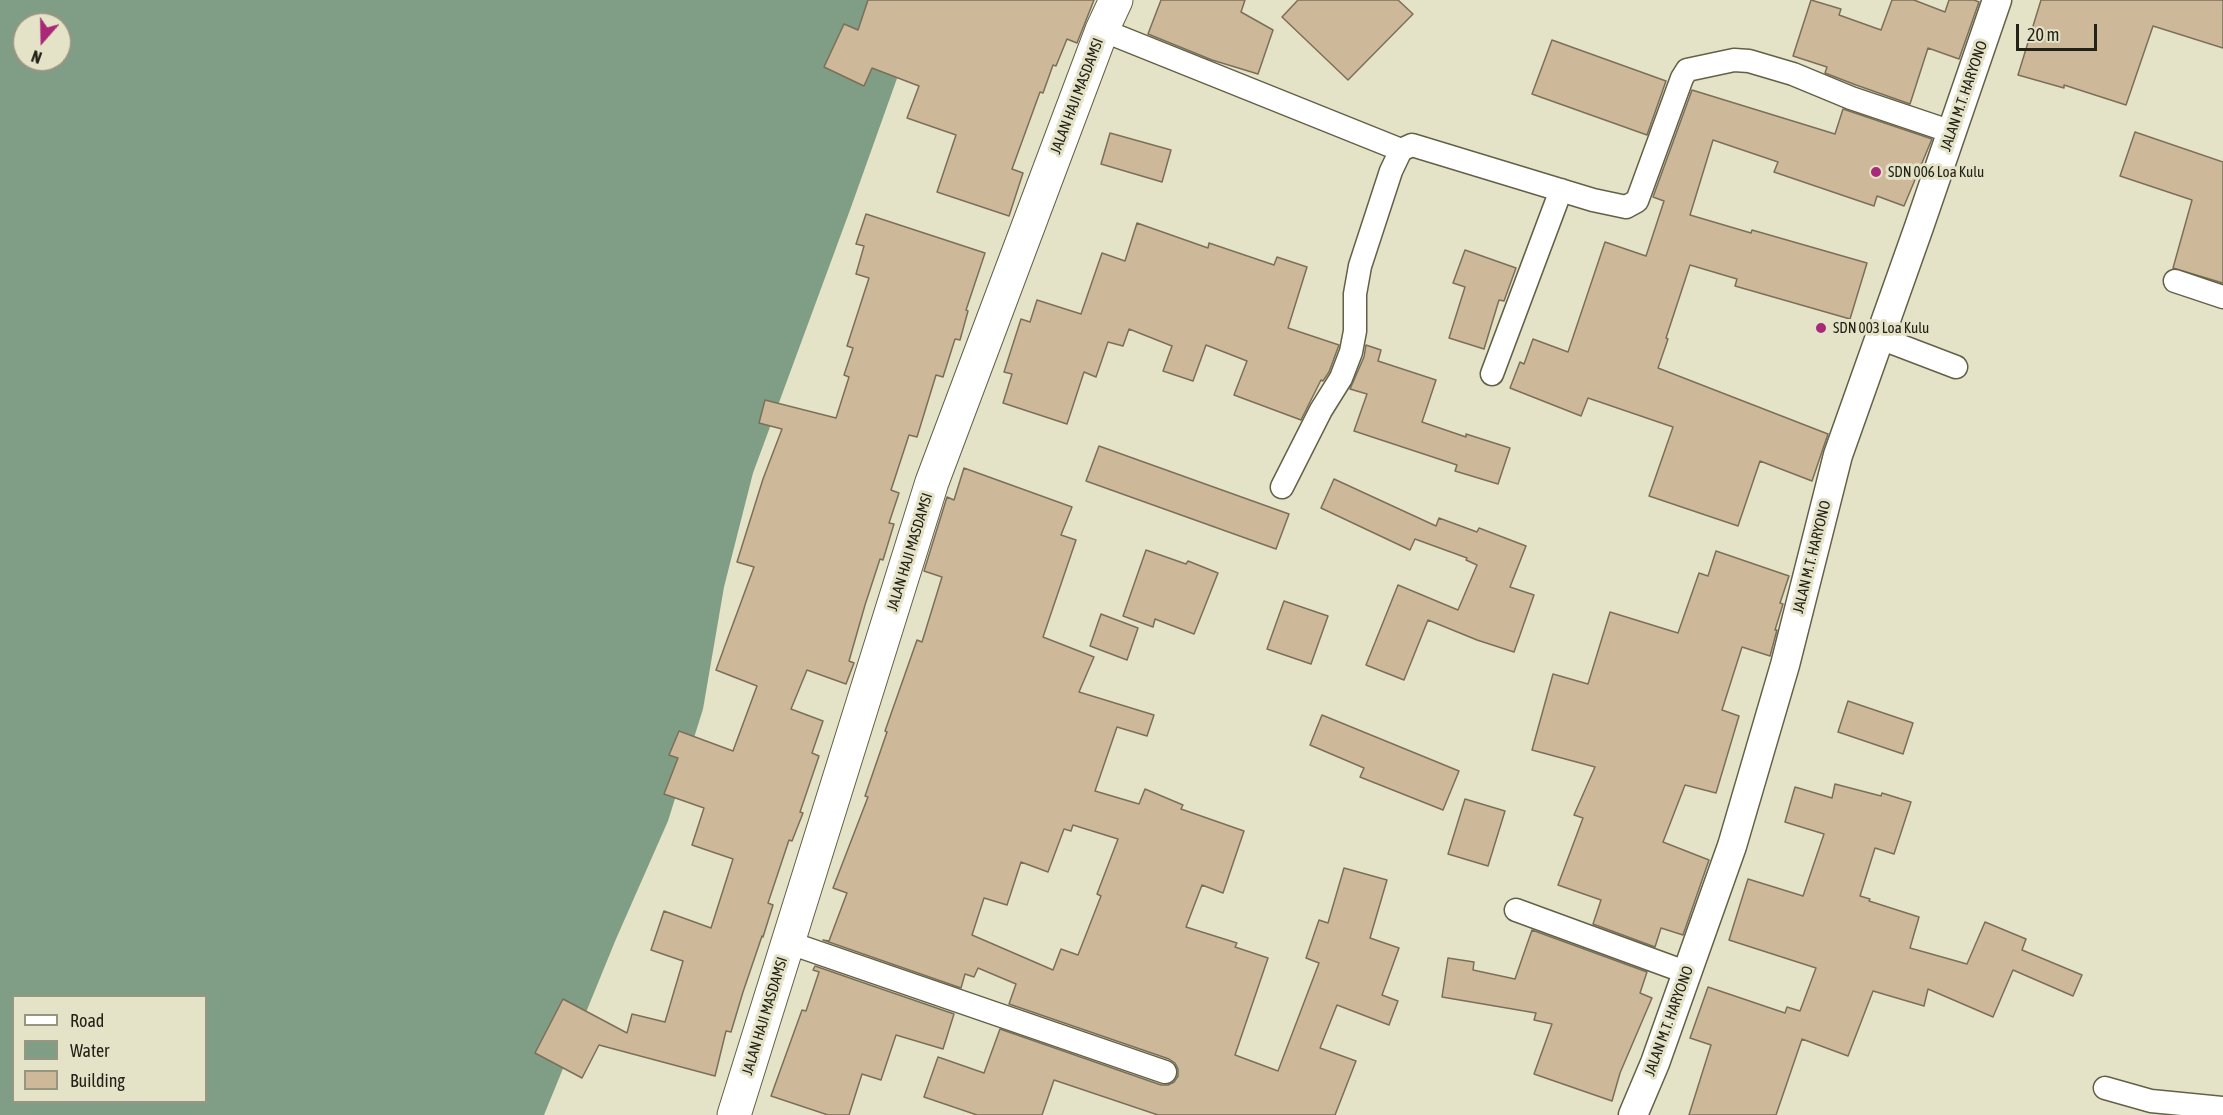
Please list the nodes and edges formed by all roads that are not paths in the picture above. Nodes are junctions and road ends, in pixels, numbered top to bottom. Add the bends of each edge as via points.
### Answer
1 (1116, 0) edge
2 (1997, 0) edge
3 (1102, 30) junction
4 (1952, 132) junction
5 (1401, 150) junction
6 (1561, 190) junction
7 (2175, 281) dead end
8 (2223, 297) edge
9 (1880, 338) junction
10 (1956, 367) dead end
11 (1492, 374) dead end
12 (1282, 487) dead end
13 (1516, 909) dead end
14 (787, 942) junction
15 (1688, 973) junction
16 (1165, 1071) dead end
17 (2105, 1088) dead end
18 (2223, 1108) edge
19 (734, 1115) edge
20 (1633, 1115) edge

1 - 3 highway, JALAN HAJI MASDAMSI
2 - 4 street, JALAN M.T. HARYONO
3 - 5 street
3 - 14 highway, JALAN HAJI MASDAMSI via 932,482
4 - 6 street via 1792,74 1734,60 1687,70 1636,201 1626,207
4 - 9 street, JALAN M.T. HARYONO
5 - 6 street via 1412,145
5 - 12 street via 1360,266 1351,352
6 - 11 street
7 - 8 street
9 - 10 street
9 - 15 street, JALAN M.T. HARYONO via 1838,455 1785,665 1732,846
13 - 15 street
14 - 16 street
14 - 19 highway, JALAN HAJI MASDAMSI
15 - 20 street, JALAN M.T. HARYONO
17 - 18 street via 2151,1101

